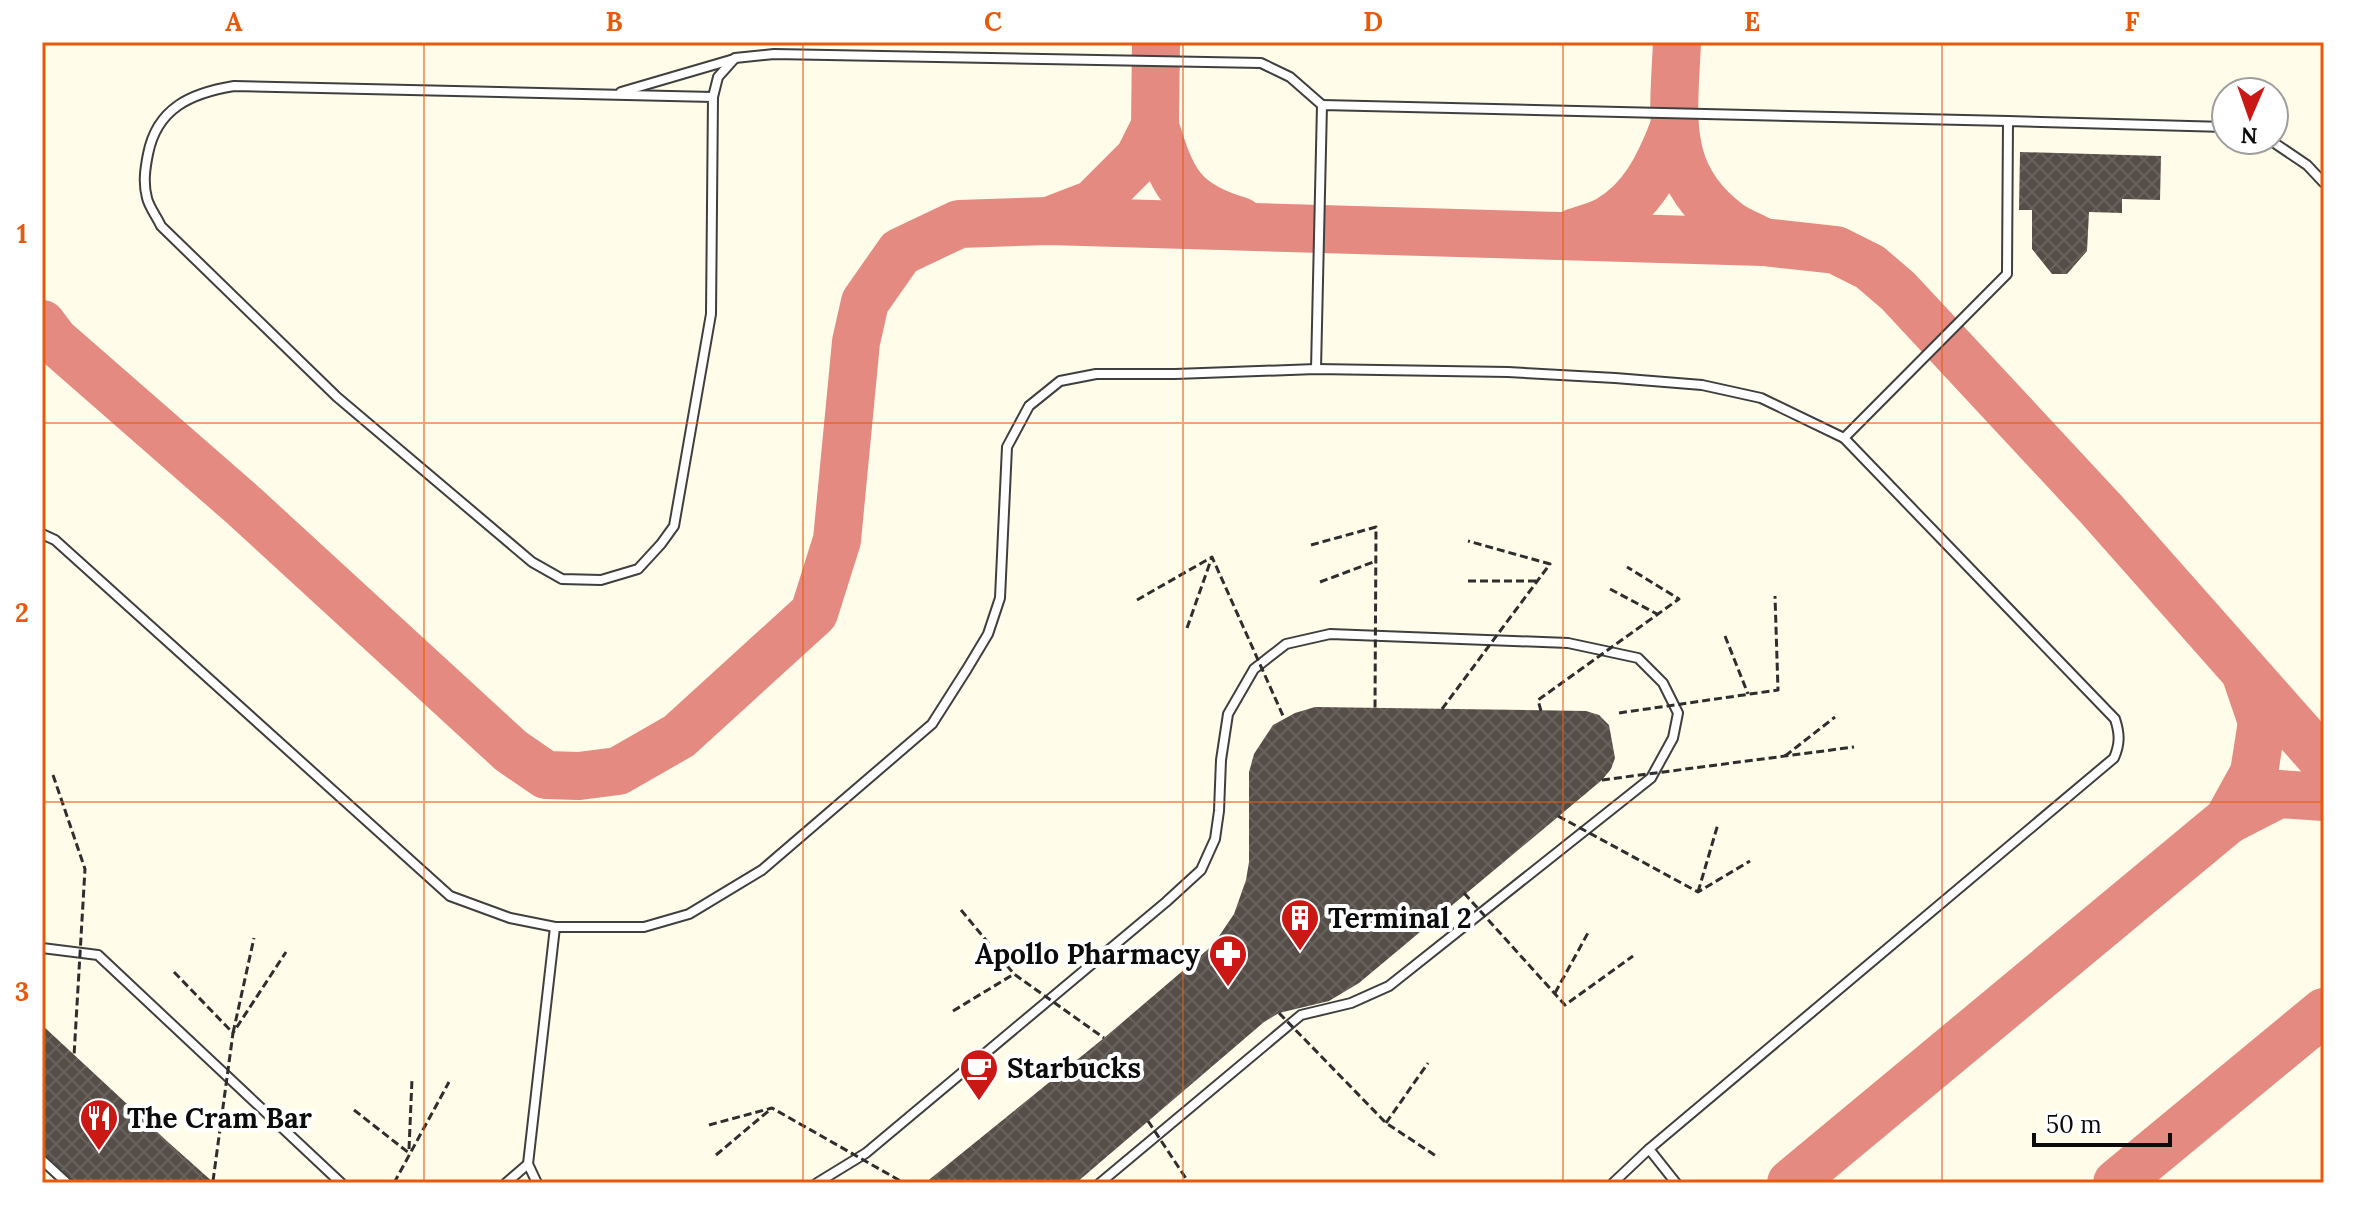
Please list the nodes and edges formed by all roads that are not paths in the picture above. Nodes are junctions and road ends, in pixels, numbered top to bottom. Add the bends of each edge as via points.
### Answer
1 (735, 58) junction
2 (612, 95) junction
3 (713, 97) junction
4 (1322, 105) junction
5 (2008, 121) junction
6 (2210, 127) edge
7 (2290, 154) edge
8 (2324, 183) edge
9 (1316, 369) junction
10 (1844, 438) junction
11 (42, 534) edge
12 (555, 927) junction
13 (42, 948) edge
14 (1649, 1149) junction
15 (42, 1160) edge
16 (528, 1164) junction
17 (67, 1183) edge
18 (341, 1183) edge
19 (506, 1183) edge
20 (537, 1183) edge
21 (817, 1183) edge
22 (1100, 1183) edge
23 (1613, 1183) edge
24 (1676, 1183) edge

1 - 2 lane
1 - 3 lane via 718,77
1 - 4 lane via 774,54 1261,63 1290,77
2 - 3 lane
2 - 3 lane via 234,86 209,90 161,119 151,137 144,175 147,200 161,226 326,387 532,562 562,579 601,580 638,569 674,526 711,314
4 - 5 lane
4 - 9 lane
5 - 6 lane
5 - 10 lane via 2007,274
7 - 8 lane
9 - 10 lane via 1508,372 1702,385 1761,398
9 - 12 lane via 1096,374 1060,381 1029,406 1007,447 1000,598 988,634 932,724 762,870 689,914 644,927
10 - 14 lane via 2115,719 2119,747 2114,758
11 - 12 lane via 55,540 450,896 510,918
12 - 16 lane
13 - 18 lane via 98,955
14 - 23 lane
14 - 24 lane
15 - 17 lane
16 - 19 lane
16 - 20 lane
21 - 22 lane via 866,1153 1201,870 1215,839 1228,714 1254,669 1286,644 1330,634 1568,643 1638,658 1663,683 1678,713 1673,738 1651,778 1389,986 1351,1003 1301,1015

